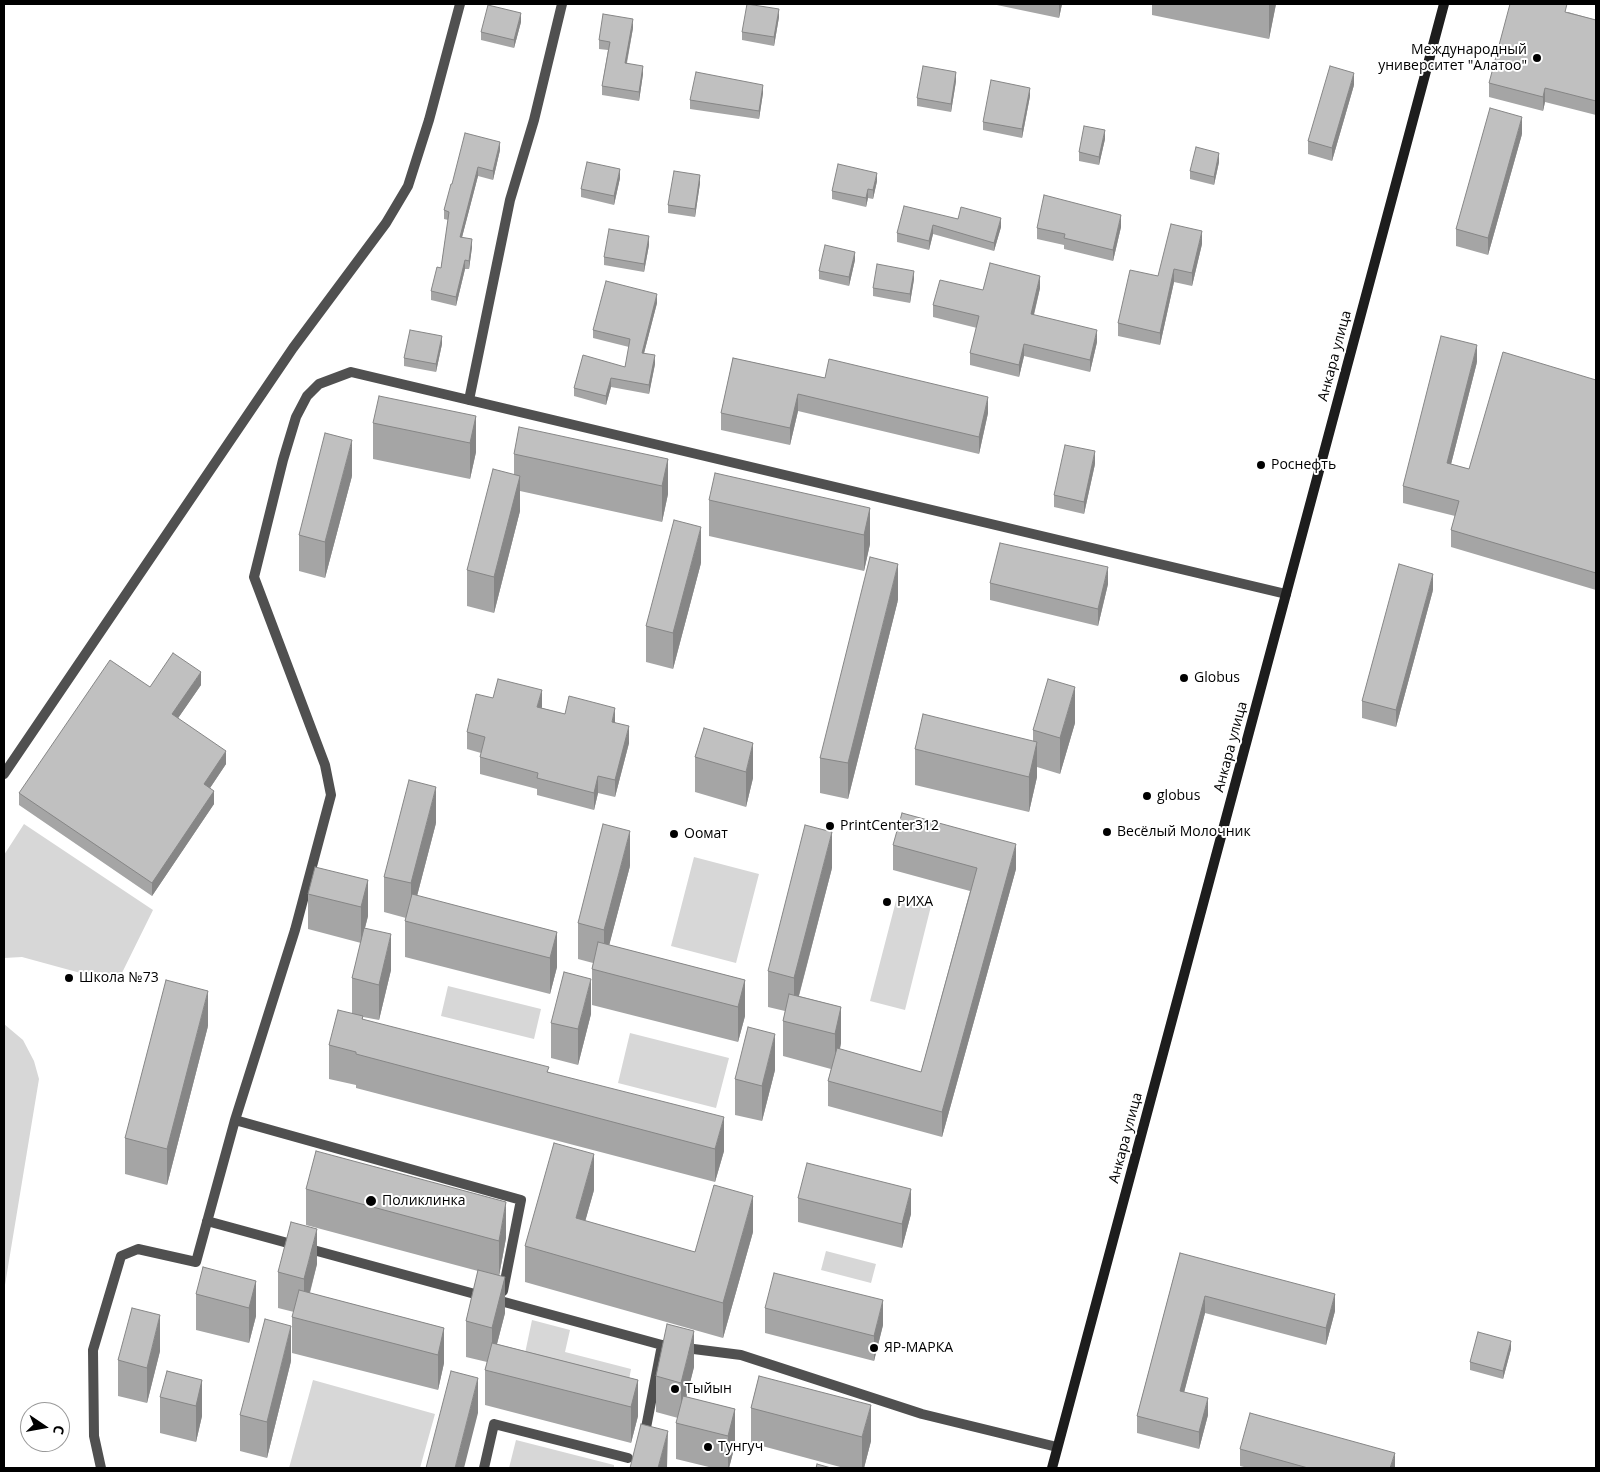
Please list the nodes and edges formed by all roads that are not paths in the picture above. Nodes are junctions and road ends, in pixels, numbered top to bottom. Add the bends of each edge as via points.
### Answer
1 (460, 4) edge
2 (562, 4) edge
3 (1444, 4) edge
4 (469, 400) junction
5 (1286, 594) junction
6 (4, 774) edge
7 (235, 1120) junction
8 (207, 1220) junction
9 (501, 1301) junction
10 (662, 1345) junction
11 (1057, 1447) junction
12 (626, 1463) edge
13 (101, 1468) edge
14 (484, 1468) edge
15 (1052, 1468) edge

1 - 6 street via 408,186 386,223 294,348
2 - 4 street via 534,120 510,200
3 - 5 main road, Анкара улица
4 - 5 street
4 - 7 street via 351,372 319,384 307,396 296,417 254,576 326,765 331,795 292,940
5 - 11 main road, Анкара улица
7 - 8 street
7 - 9 street via 521,1200
8 - 9 street
8 - 13 street via 196,1262 138,1249 121,1256 93,1350 94,1436
9 - 10 street
10 - 11 street via 741,1355 922,1414
10 - 12 street via 640,1448
11 - 15 main road, Анкара улица
12 - 14 street via 494,1424

